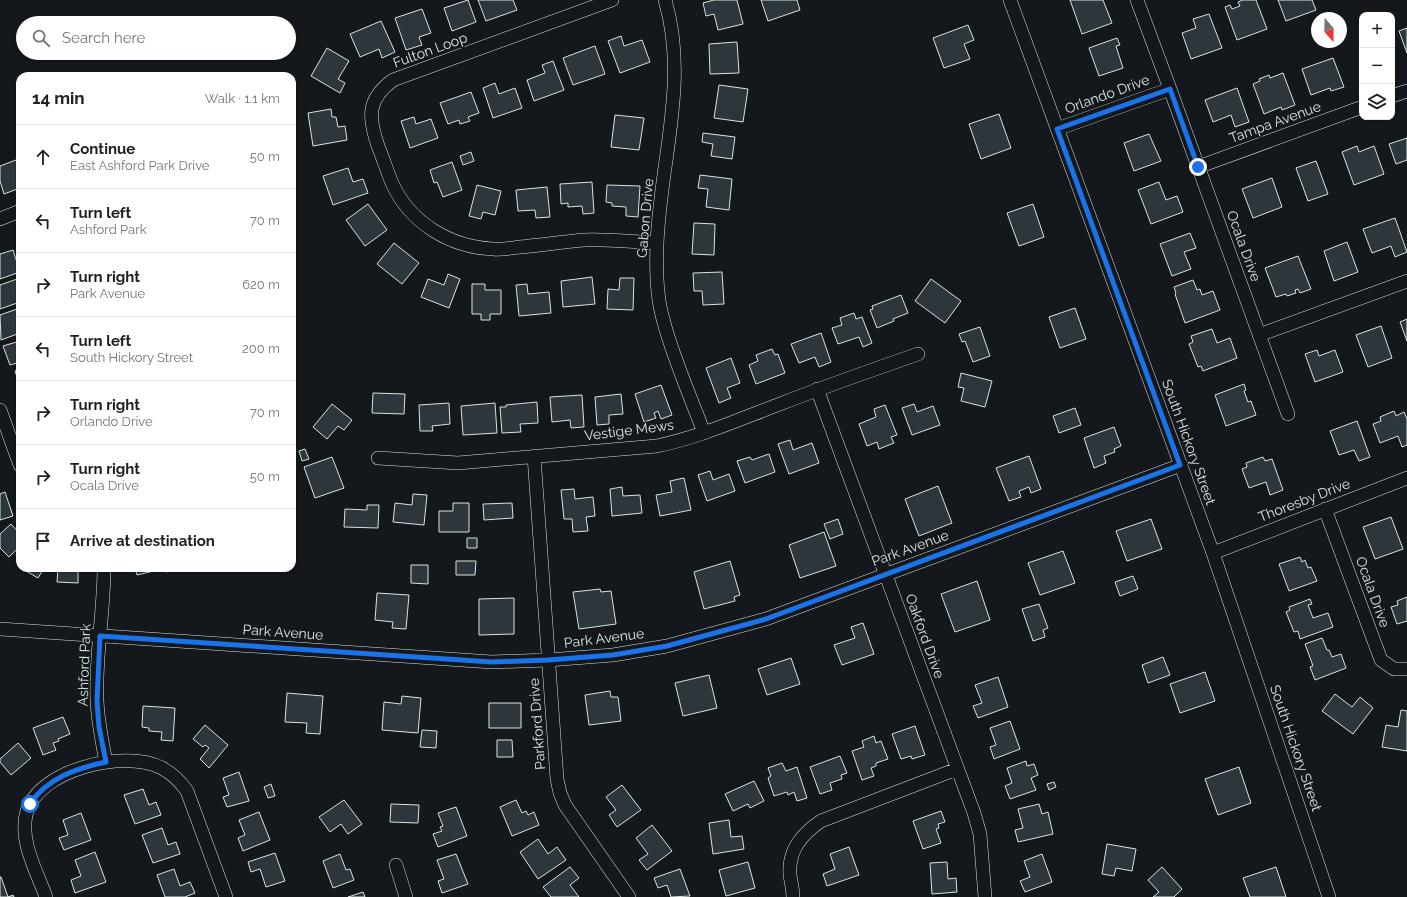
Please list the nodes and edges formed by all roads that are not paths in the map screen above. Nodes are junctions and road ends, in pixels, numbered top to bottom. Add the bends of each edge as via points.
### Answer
1 (612, 0) edge
2 (665, 0) edge
3 (1010, 0) edge
4 (1139, 1) edge
5 (1170, 89) junction
6 (1407, 91) edge
7 (1395, 95) edge
8 (1359, 108) edge
9 (1057, 129) junction
10 (1198, 167) junction
11 (16, 212) edge
12 (0, 218) edge
13 (656, 243) junction
14 (1407, 281) edge
15 (1259, 335) junction
16 (918, 354) dead end
17 (817, 389) junction
18 (0, 410) edge
19 (1288, 414) dead end
20 (704, 433) junction
21 (16, 454) edge
22 (534, 456) junction
23 (378, 458) dead end
24 (1180, 465) junction
25 (1407, 478) edge
26 (1325, 509) junction
27 (1213, 553) junction
28 (104, 572) edge
29 (885, 574) junction
30 (0, 629) edge
31 (100, 636) junction
32 (548, 660) junction
33 (1407, 669) edge
34 (106, 762) junction
35 (957, 769) junction
36 (396, 865) dead end
37 (46, 897) edge
38 (226, 897) edge
39 (406, 897) edge
40 (629, 897) edge
41 (793, 897) edge
42 (985, 897) edge
43 (1330, 897) edge

1 - 13 street, Fulton Loop via 393,80 382,88 374,100 370,115 373,132 393,184 405,205 440,236 467,246 494,250 585,240
2 - 13 street, Gabon Drive via 674,37 675,81
3 - 9 street, South Hickory Street
4 - 5 street, Orlando Drive
5 - 9 street, Orlando Drive
5 - 10 street, Ocala Drive
6 - 7 street
8 - 10 street, Tampa Avenue
9 - 24 street, South Hickory Street
10 - 15 street, Ocala Drive
11 - 12 street
13 - 20 street, Gabon Drive via 656,270 662,318
14 - 15 street
15 - 19 street, Ocala Drive
16 - 17 street, Vestige Mews
17 - 20 street, Vestige Mews
17 - 29 street, Oakford Drive
18 - 21 street
20 - 22 street, Vestige Mews via 657,446
22 - 23 street, Vestige Mews via 458,464
22 - 32 street, Parkford Drive
24 - 27 street, South Hickory Street
24 - 29 street, Park Avenue
25 - 26 street, Thoresby Drive
26 - 27 street, Thoresby Drive
26 - 33 street, Ocala Drive via 1381,660 1394,669
27 - 43 street, South Hickory Street
28 - 31 street, Ashford Park
29 - 32 street, Park Avenue via 766,619 667,646
29 - 35 street, Oakford Drive
30 - 31 street, Park Avenue
31 - 32 street, Park Avenue via 492,662
31 - 34 street, Ashford Park via 97,701
32 - 40 street, Parkford Drive via 560,793 565,805
34 - 37 street via 77,770 46,784 36,793 30,804 24,828 27,845
34 - 38 street via 141,762 161,768 177,778 187,791 194,807
35 - 41 street via 821,821 808,830 792,853 790,865
35 - 42 street, Oakford Drive via 980,834
36 - 39 street

